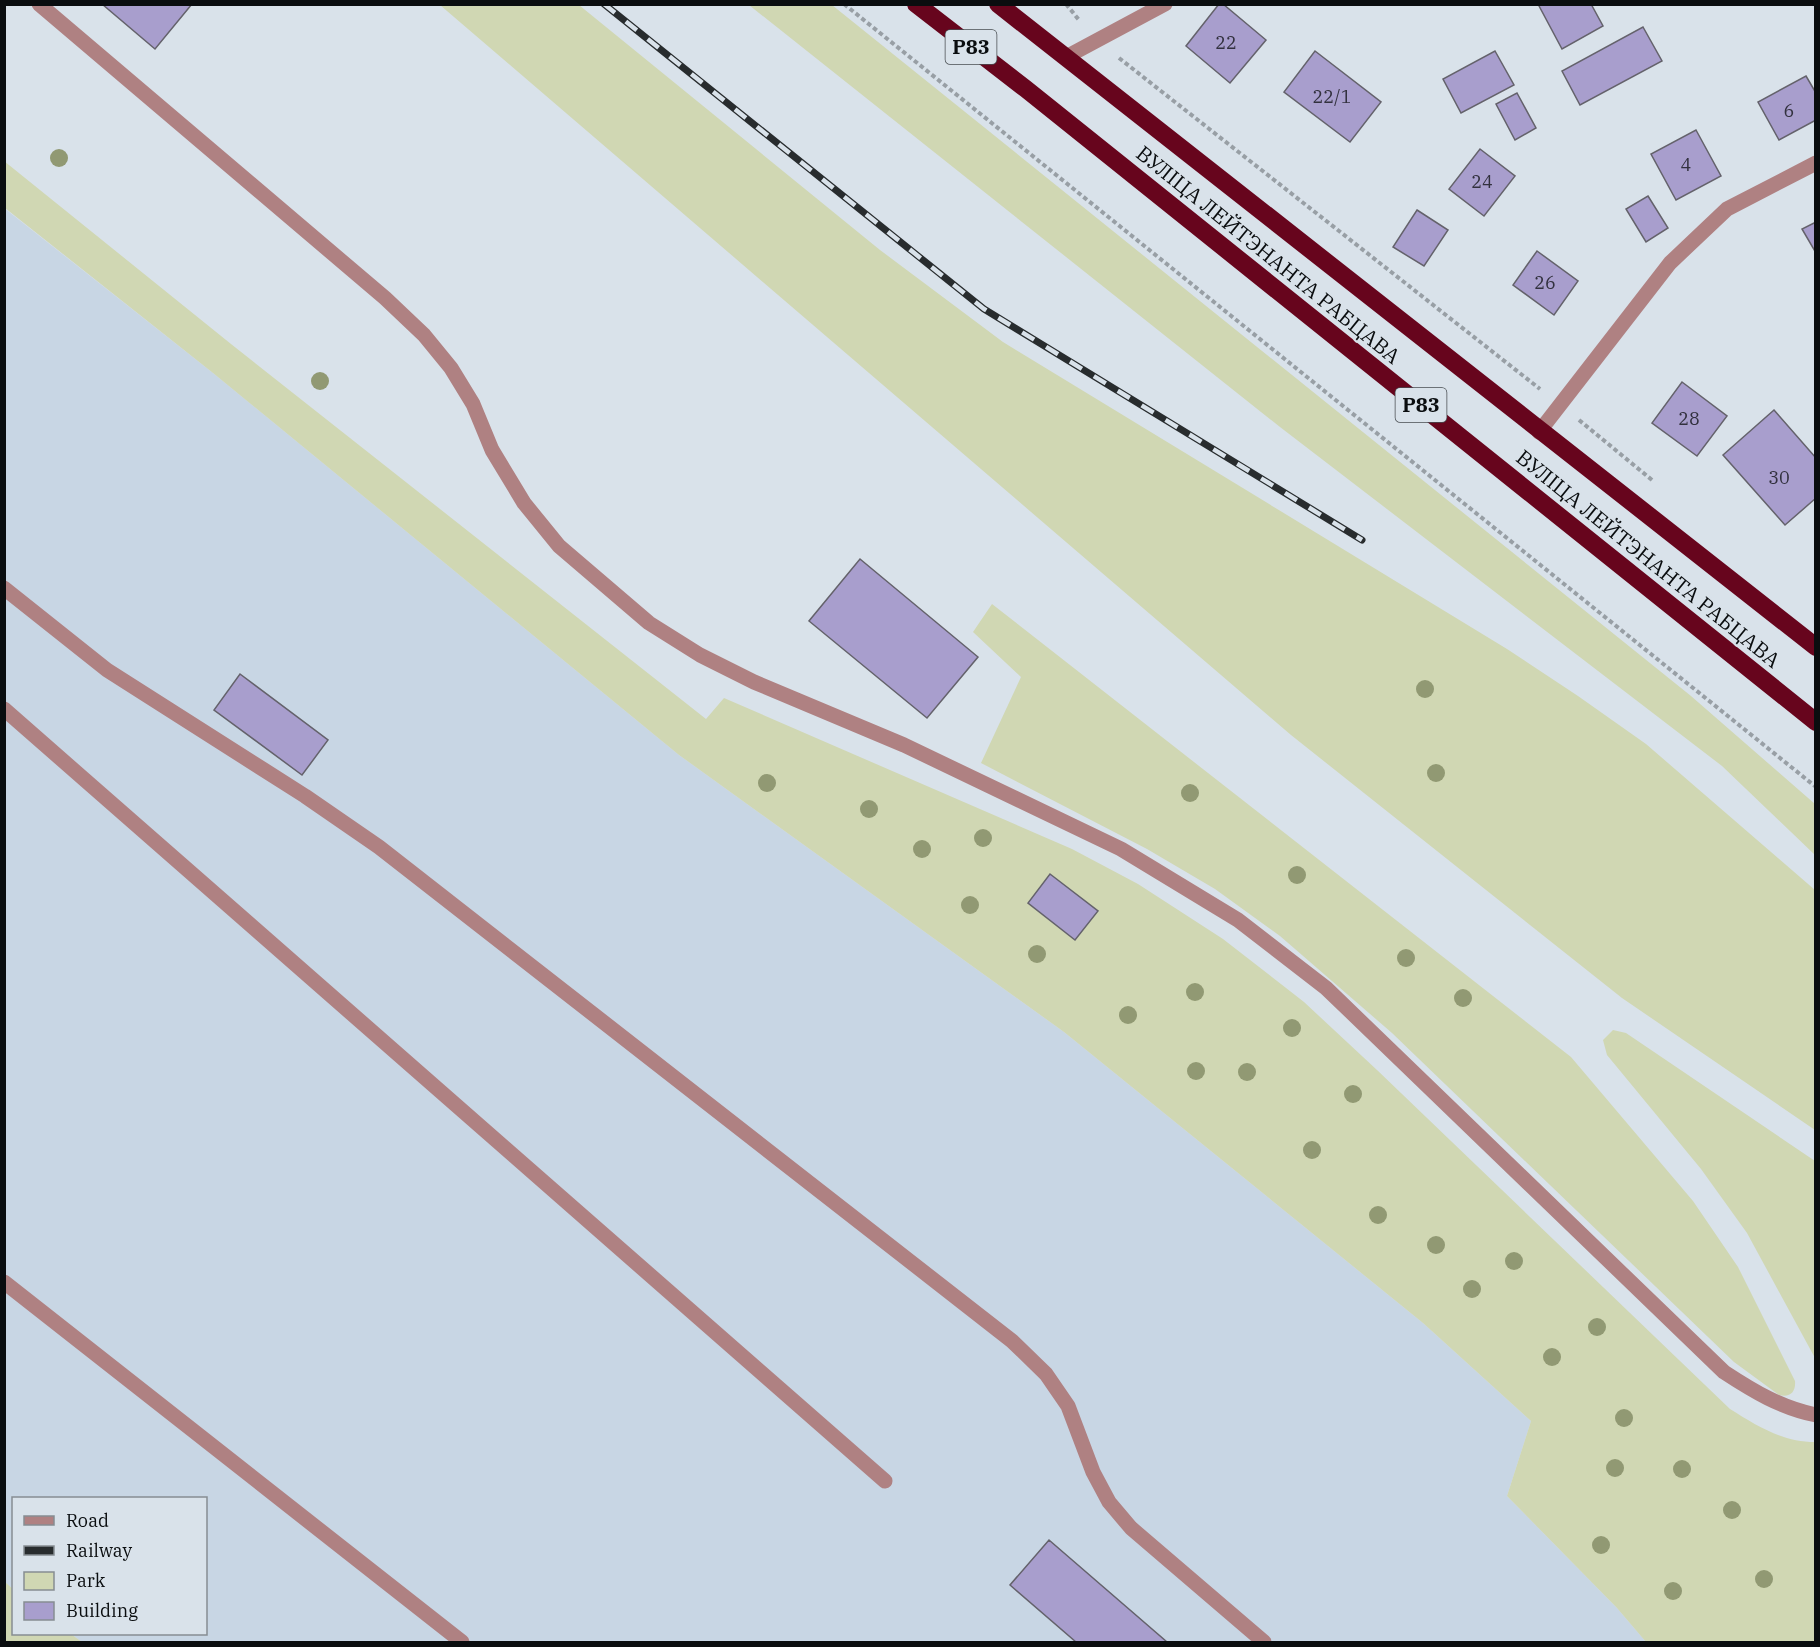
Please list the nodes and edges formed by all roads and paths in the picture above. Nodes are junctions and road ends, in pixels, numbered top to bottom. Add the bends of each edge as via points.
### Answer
1 (39, 4) edge
2 (844, 4) edge
3 (916, 4) edge
4 (999, 4) edge
5 (1066, 4) edge
6 (1165, 4) edge
7 (1097, 41) junction
8 (1066, 57) junction
9 (1815, 163) edge
10 (1559, 404) junction
11 (1539, 432) junction
12 (1660, 486) dead end
13 (4, 588) edge
14 (1815, 647) edge
15 (4, 709) edge
16 (1815, 722) edge
17 (1815, 787) edge
18 (4, 1282) edge
19 (1815, 1415) edge
20 (885, 1480) dead end
21 (462, 1642) edge
22 (1264, 1642) edge

1 - 19 street via 424,335 474,404 492,450 524,503 560,546 649,623 754,682 903,745 1121,849 1238,920 1326,988 1724,1372 1794,1411
2 - 17 path
3 - 16 highway, ВУЛІЦА ЛЕЙТЭНАНТА РАБЦАВА / Р83
4 - 8 highway, ВУЛІЦА ЛЕЙТЭНАНТА РАБЦАВА / Р83
5 - 7 path
6 - 7 street
7 - 8 street
7 - 10 path
8 - 11 highway, ВУЛІЦА ЛЕЙТЭНАНТА РАБЦАВА / Р83
9 - 10 street via 1727,209 1670,263
10 - 11 street
10 - 12 path
11 - 14 highway, ВУЛІЦА ЛЕЙТЭНАНТА РАБЦАВА / Р83
13 - 22 street via 107,670 379,848 1012,1341 1046,1374 1068,1406 1093,1472 1124,1520
15 - 20 street
18 - 21 street

